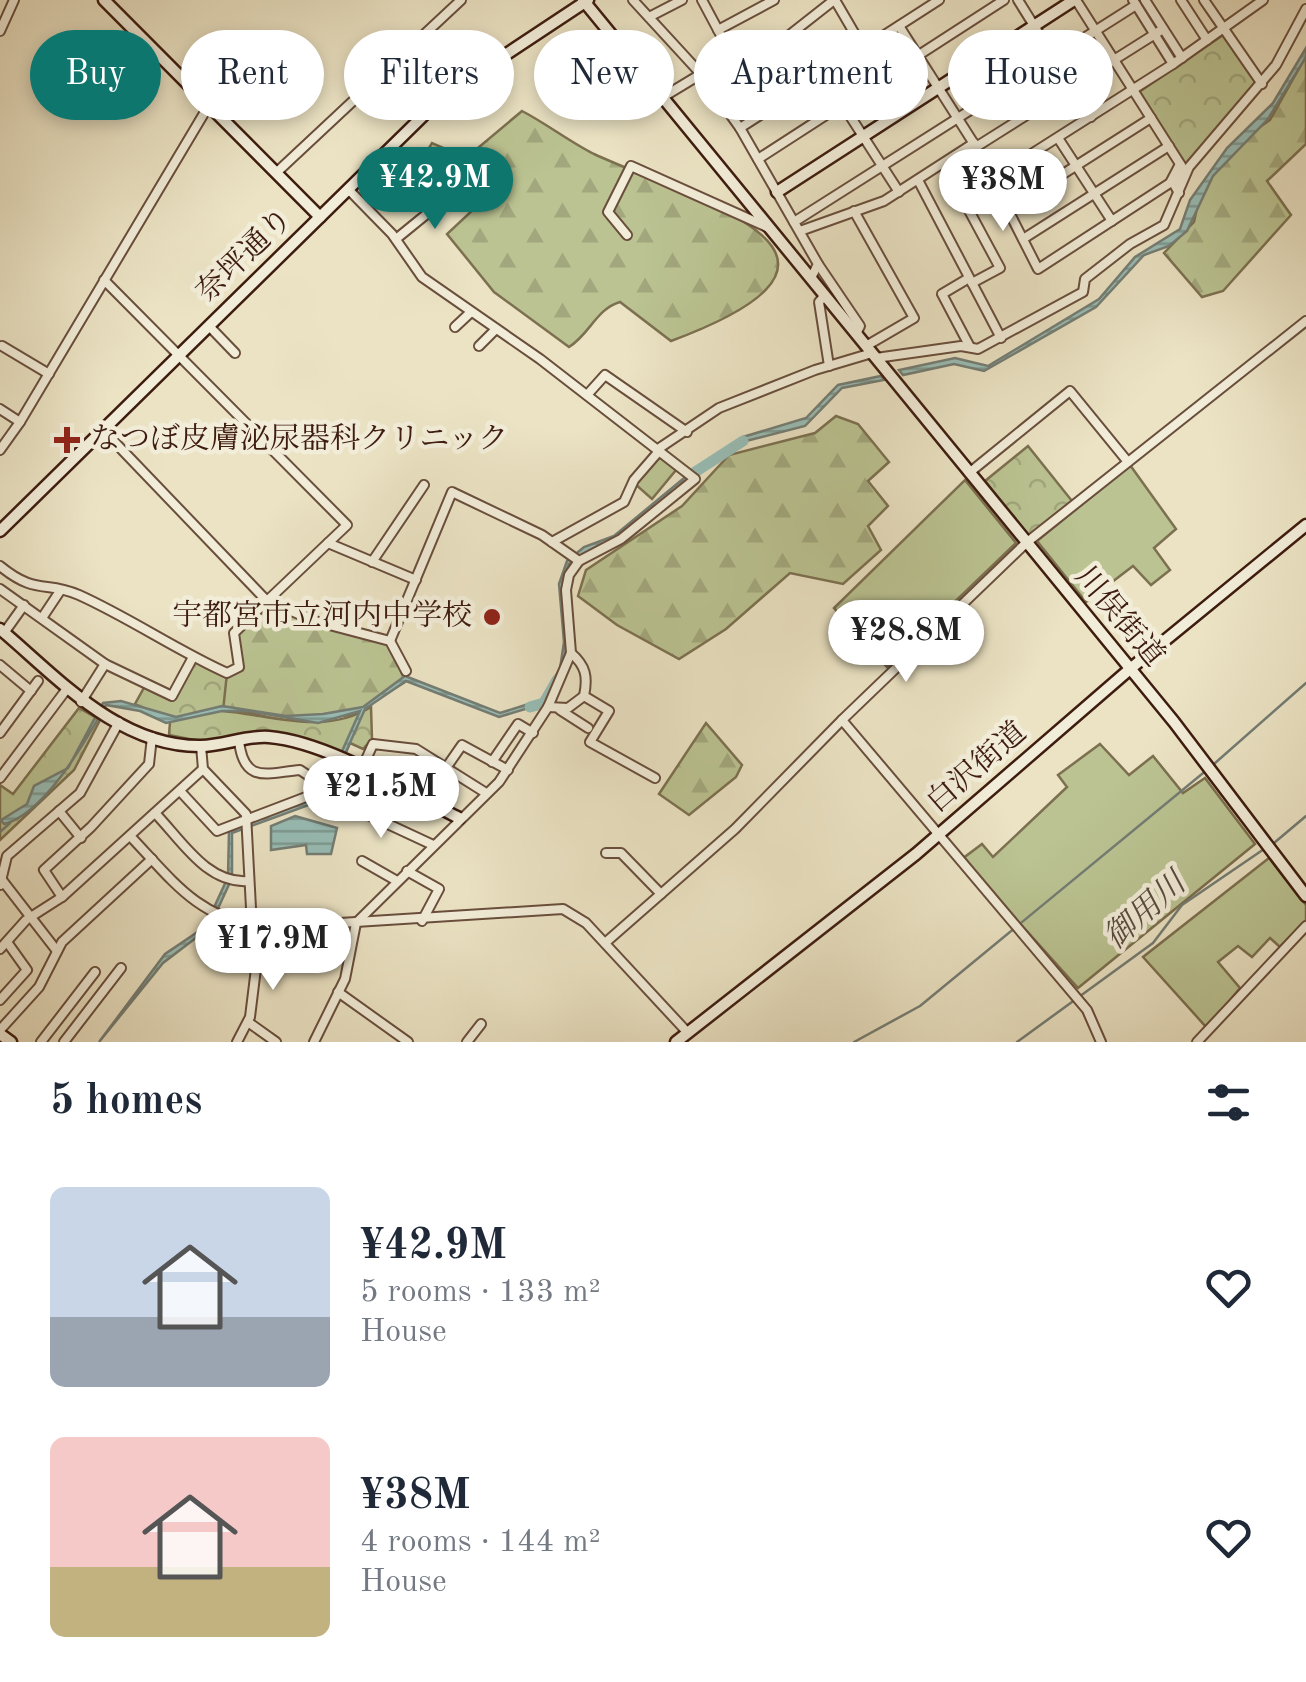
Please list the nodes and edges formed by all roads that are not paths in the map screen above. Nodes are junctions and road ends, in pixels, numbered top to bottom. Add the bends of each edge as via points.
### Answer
1 (14, 0) edge
2 (104, 0) edge
3 (461, 0) edge
4 (633, 0) edge
5 (682, 0) edge
6 (702, 0) edge
7 (774, 0) edge
8 (834, 0) edge
9 (939, 0) edge
10 (1004, 0) edge
11 (1018, 0) edge
12 (1075, 0) edge
13 (1181, 0) edge
14 (1204, 0) edge
15 (585, 1) edge
16 (1261, 1) edge
17 (1138, 2) edge
18 (1306, 10) edge
19 (650, 17) junction
20 (899, 26) junction
21 (1034, 26) junction
22 (1164, 29) junction
23 (1224, 29) junction
24 (0, 30) edge
25 (609, 30) edge
26 (718, 30) joint
27 (795, 30) edge
28 (852, 30) edge
29 (892, 30) edge
30 (902, 30) edge
31 (1037, 30) edge
32 (1094, 30) edge
33 (1096, 30) edge
34 (1154, 34) junction
35 (1207, 40) junction
36 (928, 49) edge
37 (1182, 58) junction
38 (1114, 60) joint
39 (1174, 64) junction
40 (694, 65) edge
41 (928, 72) edge
42 (181, 77) edge
43 (1262, 84) junction
44 (938, 87) junction
45 (1133, 90) junction
46 (948, 102) edge
47 (1113, 103) edge
48 (674, 110) edge
49 (1151, 118) junction
50 (200, 120) edge
51 (224, 120) edge
52 (734, 120) edge
53 (752, 120) edge
54 (818, 120) edge
55 (853, 120) edge
56 (955, 120) edge
57 (959, 120) edge
58 (1016, 120) edge
59 (1086, 120) edge
60 (740, 128) junction
61 (863, 135) junction
62 (1058, 138) junction
63 (975, 145) junction
64 (1169, 146) junction
65 (758, 159) junction
66 (944, 164) junction
67 (1180, 164) junction
68 (882, 166) junction
69 (1076, 166) junction
70 (276, 173) junction
71 (918, 180) junction
72 (992, 180) junction
73 (348, 189) junction
74 (777, 192) junction
75 (899, 192) junction
76 (1179, 193) junction
77 (1094, 194) junction
78 (450, 196) dead end
79 (1008, 209) junction
80 (854, 211) junction
81 (320, 217) junction
82 (1112, 221) junction
83 (794, 222) junction
84 (771, 229) junction
85 (800, 231) junction
86 (627, 234) dead end
87 (1023, 239) junction
88 (396, 240) junction
89 (818, 264) junction
90 (811, 278) junction
91 (104, 280) junction
92 (971, 281) junction
93 (825, 295) junction
94 (471, 312) junction
95 (1306, 321) edge
96 (208, 326) junction
97 (455, 327) dead end
98 (496, 329) junction
99 (856, 334) junction
100 (1001, 338) junction
101 (2, 346) edge
102 (479, 346) dead end
103 (970, 347) junction
104 (235, 353) dead end
105 (872, 353) junction
106 (180, 354) junction
107 (830, 366) junction
108 (49, 374) junction
109 (588, 395) junction
110 (0, 409) edge
111 (20, 422) junction
112 (102, 430) junction
113 (687, 432) junction
114 (0, 449) edge
115 (659, 450) junction
116 (1128, 462) junction
117 (969, 472) junction
118 (424, 485) dead end
119 (1306, 525) edge
120 (0, 531) edge
121 (552, 542) junction
122 (1026, 542) junction
123 (328, 544) junction
124 (576, 559) junction
125 (372, 562) junction
126 (0, 566) edge
127 (416, 580) junction
128 (0, 589) edge
129 (60, 591) junction
130 (267, 601) junction
131 (24, 605) junction
132 (42, 618) junction
133 (2, 631) edge
134 (390, 641) junction
135 (570, 653) junction
136 (192, 659) junction
137 (105, 664) junction
138 (1, 669) edge
139 (1130, 669) junction
140 (406, 671) dead end
141 (38, 681) dead end
142 (66, 690) junction
143 (31, 692) junction
144 (584, 696) junction
145 (80, 702) junction
146 (548, 707) junction
147 (560, 710) junction
148 (842, 720) junction
149 (119, 722) junction
150 (588, 728) dead end
151 (533, 733) junction
152 (0, 734) edge
153 (152, 735) junction
154 (239, 741) junction
155 (201, 746) junction
156 (492, 762) junction
157 (446, 768) junction
158 (203, 769) junction
159 (361, 770) junction
160 (508, 770) junction
161 (0, 778) edge
162 (654, 778) dead end
163 (180, 790) junction
164 (486, 793) junction
165 (321, 794) junction
166 (346, 804) junction
167 (59, 811) junction
168 (155, 813) junction
169 (459, 818) junction
170 (68, 823) junction
171 (246, 824) junction
172 (91, 828) junction
173 (939, 835) junction
174 (130, 837) junction
175 (81, 838) junction
176 (432, 845) junction
177 (606, 853) dead end
178 (4, 854) edge
179 (152, 859) junction
180 (362, 861) dead end
181 (407, 870) junction
182 (248, 881) junction
183 (397, 882) junction
184 (1, 883) edge
185 (661, 894) junction
186 (1306, 896) edge
187 (62, 897) junction
188 (30, 918) junction
189 (422, 920) junction
190 (356, 923) junction
191 (1306, 926) edge
192 (256, 927) junction
193 (7, 942) junction
194 (605, 943) junction
195 (0, 950) edge
196 (58, 950) junction
197 (121, 968) dead end
198 (95, 972) dead end
199 (338, 992) junction
200 (0, 1000) edge
201 (248, 1022) junction
202 (480, 1024) dead end
203 (0, 1032) edge
204 (683, 1038) edge
205 (11, 1042) edge
206 (41, 1042) edge
207 (64, 1042) edge
208 (237, 1042) edge
209 (276, 1042) edge
210 (314, 1042) edge
211 (408, 1042) edge
212 (467, 1042) edge
213 (1101, 1042) edge
214 (1196, 1042) edge

1 - 24 street
2 - 42 street
3 - 70 street
4 - 19 street
5 - 19 street
6 - 26 street
7 - 26 street
8 - 27 street
8 - 28 street
9 - 20 street
10 - 36 street
11 - 21 street
12 - 21 street
12 - 32 street
13 - 35 street
14 - 23 street
15 - 25 street, 川俣街道
15 - 73 street, 奈坪通り via 450,93
16 - 23 street
17 - 22 street
17 - 33 street
17 - 34 street
18 - 43 street
19 - 40 street
20 - 29 street
20 - 30 street
21 - 31 street
21 - 44 street
22 - 34 street
22 - 37 street
23 - 35 street
23 - 43 street
34 - 38 street
34 - 39 street
35 - 37 street
37 - 39 street
38 - 45 street
39 - 45 street
41 - 44 street
43 - 76 street via 1188,167
44 - 46 street
44 - 61 street
45 - 47 street
45 - 49 street
48 - 84 street, 川俣街道
49 - 64 street
49 - 69 street
50 - 91 street
51 - 70 street
52 - 60 street
53 - 60 street
54 - 65 street
55 - 61 street
56 - 68 street
57 - 63 street
58 - 63 street
59 - 62 street
60 - 65 street
61 - 68 street
61 - 74 street
62 - 69 street
62 - 72 street
63 - 66 street
63 - 72 street
64 - 67 street
64 - 77 street
65 - 74 street
66 - 71 street
66 - 92 street via 1000,268
67 - 76 street
67 - 82 street via 1170,183
68 - 75 street
68 - 83 street
69 - 77 street
69 - 79 street
70 - 81 street
71 - 75 street
71 - 92 street
72 - 79 street
73 - 81 street, 奈坪通り
73 - 88 street
74 - 83 street
75 - 80 street
76 - 100 street via 1164,225 1085,279 1083,292
77 - 82 street
77 - 87 street
78 - 88 street
79 - 87 street
80 - 85 street
80 - 105 street via 914,318
81 - 96 street, 奈坪通り
82 - 87 street via 1038,269
83 - 85 street
84 - 86 street via 631,166 608,212
84 - 90 street, 川俣街道
85 - 89 street
88 - 94 street via 422,277
89 - 90 street
89 - 99 street via 860,326
90 - 93 street, 川俣街道
91 - 106 street
91 - 108 street
92 - 100 street
92 - 103 street via 942,294
93 - 99 street, 川俣街道
93 - 107 street via 819,302
94 - 97 street
94 - 98 street
95 - 116 street
96 - 104 street
96 - 106 street, 奈坪通り
98 - 102 street
98 - 109 street
99 - 105 street, 川俣街道
100 - 103 street
101 - 108 street
103 - 105 street
105 - 107 street
105 - 117 street, 川俣街道
106 - 112 street, 奈坪通り
106 - 123 street via 346,526
107 - 113 street via 719,408
108 - 111 street
109 - 113 street via 605,375
109 - 115 street
110 - 111 street
111 - 114 street
112 - 120 street, 奈坪通り
112 - 130 street
113 - 115 street
115 - 121 street via 624,502
115 - 124 street via 692,474 693,484 622,539
116 - 117 street via 1070,391
116 - 122 street
117 - 122 street, 川俣街道
118 - 125 street
119 - 139 street, 白沢街道
121 - 124 street
121 - 127 street via 452,492
122 - 139 street, 川俣街道
122 - 148 street
123 - 125 street
123 - 130 street
124 - 135 street via 566,590
125 - 127 street
126 - 129 street via 23,585
127 - 134 street
128 - 131 street
129 - 132 street
129 - 136 street via 76,593
130 - 134 street
130 - 136 street via 234,633 236,672
131 - 132 street
131 - 133 street
132 - 137 street
133 - 142 street
134 - 140 street
135 - 144 street via 588,680
135 - 146 street
136 - 137 street via 172,696
137 - 145 street
138 - 143 street
139 - 173 street, 白沢街道
139 - 186 street, 川俣街道
141 - 143 street
142 - 145 street
142 - 161 street
143 - 152 street
144 - 147 street
144 - 162 street via 609,711 590,742
145 - 149 street
146 - 147 street
146 - 151 street
147 - 150 street
148 - 173 street
148 - 185 street via 735,830
149 - 153 street
149 - 167 street via 92,777
151 - 156 street via 518,724
151 - 160 street
153 - 155 street
153 - 172 street via 149,764
154 - 155 street
154 - 159 street via 268,737
154 - 165 street via 255,772 270,777 300,770
155 - 158 street
156 - 157 street via 462,746
156 - 160 street
157 - 159 street via 416,749 373,744
157 - 164 street
158 - 163 street
158 - 171 street via 246,814
159 - 166 street
159 - 169 street
160 - 164 street
163 - 168 street
163 - 171 street via 217,831
164 - 169 street
165 - 166 street
165 - 171 street
166 - 176 street
167 - 170 street
167 - 178 street
168 - 174 street
168 - 182 street via 215,876
169 - 176 street
170 - 172 street
170 - 175 street
171 - 182 street
172 - 175 street
173 - 204 street, 白沢街道
173 - 213 street via 1088,1010
174 - 179 street
174 - 187 street
175 - 187 street via 44,870
176 - 181 street
177 - 185 street via 621,854
178 - 184 street
179 - 192 street via 191,901
179 - 196 street
180 - 183 street
181 - 183 street
181 - 189 street via 440,889
182 - 192 street
183 - 190 street
184 - 188 street
185 - 194 street
187 - 188 street
188 - 193 street
188 - 196 street
189 - 190 street
189 - 194 street via 563,909
190 - 192 street
190 - 199 street
191 - 214 street
192 - 201 street
193 - 195 street
193 - 200 street via 27,970
194 - 204 street
196 - 203 street via 40,987
197 - 207 street
198 - 206 street
199 - 210 street
199 - 211 street
201 - 208 street
201 - 209 street
202 - 212 street
203 - 205 street

